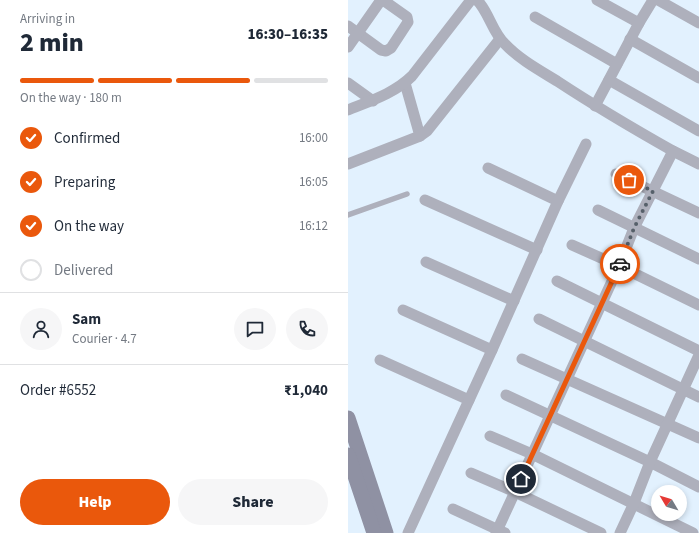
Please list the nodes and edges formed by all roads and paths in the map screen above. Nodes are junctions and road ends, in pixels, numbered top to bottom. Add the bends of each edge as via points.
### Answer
1 (382, 0) edge
2 (471, 0) edge
3 (477, 0) edge
4 (597, 0) edge
5 (653, 0) edge
6 (658, 0) edge
7 (535, 17) dead end
8 (639, 23) junction
9 (699, 23) edge
10 (348, 26) edge
11 (358, 33) junction
12 (500, 39) junction
13 (630, 39) junction
14 (348, 47) edge
15 (617, 64) junction
16 (699, 78) edge
17 (609, 80) junction
18 (348, 83) edge
19 (405, 83) junction
20 (373, 101) junction
21 (595, 106) junction
22 (348, 110) edge
23 (699, 131) edge
24 (420, 136) junction
25 (586, 144) dead end
26 (673, 151) junction
27 (348, 164) edge
28 (699, 164) edge
29 (488, 168) dead end
30 (616, 174) dead end
31 (653, 191) junction
32 (407, 194) dead end
33 (425, 200) dead end
34 (558, 201) junction
35 (598, 210) dead end
36 (699, 213) edge
37 (348, 215) edge
38 (634, 228) junction
39 (572, 245) dead end
40 (537, 250) junction
41 (699, 259) edge
42 (426, 262) dead end
43 (619, 266) junction
44 (557, 281) dead end
45 (514, 301) junction
46 (602, 304) junction
47 (699, 305) edge
48 (403, 310) dead end
49 (539, 319) dead end
50 (584, 341) junction
51 (492, 350) junction
52 (699, 351) edge
53 (699, 355) edge
54 (522, 359) dead end
55 (380, 360) dead end
56 (567, 380) junction
57 (683, 389) junction
58 (506, 396) dead end
59 (699, 397) edge
60 (469, 400) junction
61 (549, 416) junction
62 (348, 418) edge
63 (668, 423) junction
64 (490, 436) dead end
65 (699, 438) edge
66 (532, 454) junction
67 (348, 455) edge
68 (650, 462) junction
69 (471, 473) dead end
70 (699, 487) edge
71 (515, 492) junction
72 (634, 503) junction
73 (453, 509) dead end
74 (499, 532) edge
75 (374, 533) edge
76 (386, 533) edge
77 (408, 533) edge
78 (601, 533) edge
79 (620, 533) edge
80 (693, 533) edge

1 - 11 street
1 - 11 street via 407,17 408,22 390,48 386,51 381,50
2 - 19 street
3 - 12 street
4 - 8 street
5 - 8 street
6 - 9 street
7 - 15 street
8 - 13 street
10 - 11 street
11 - 14 street
12 - 21 street via 533,66
12 - 24 street via 432,125
13 - 15 street
13 - 16 street
15 - 17 street
17 - 21 street
17 - 23 street
18 - 20 street
19 - 20 street
19 - 24 street
20 - 22 street
21 - 26 street
24 - 27 street
25 - 34 street
26 - 28 street
26 - 31 street
29 - 34 street
30 - 31 street
31 - 36 street
31 - 38 street
32 - 37 lane
33 - 40 street
34 - 40 street
35 - 38 street
38 - 41 street
38 - 43 street
39 - 43 street
40 - 45 street
42 - 45 street
43 - 46 street
43 - 47 street
44 - 46 street
45 - 51 street
46 - 50 street
46 - 52 street
48 - 51 street
49 - 50 street
50 - 56 street
50 - 57 street
51 - 60 street
53 - 57 street
54 - 56 street
55 - 60 street
56 - 61 street
56 - 63 street
57 - 59 street
57 - 63 street
58 - 61 street
60 - 77 street
61 - 66 street
61 - 68 street
62 - 76 main road
63 - 65 street
63 - 68 street
64 - 66 street
66 - 71 street
66 - 72 street
67 - 75 main road
68 - 70 street
68 - 72 street
69 - 71 street
71 - 74 street
71 - 78 street
72 - 79 street
72 - 80 street
73 - 74 street

